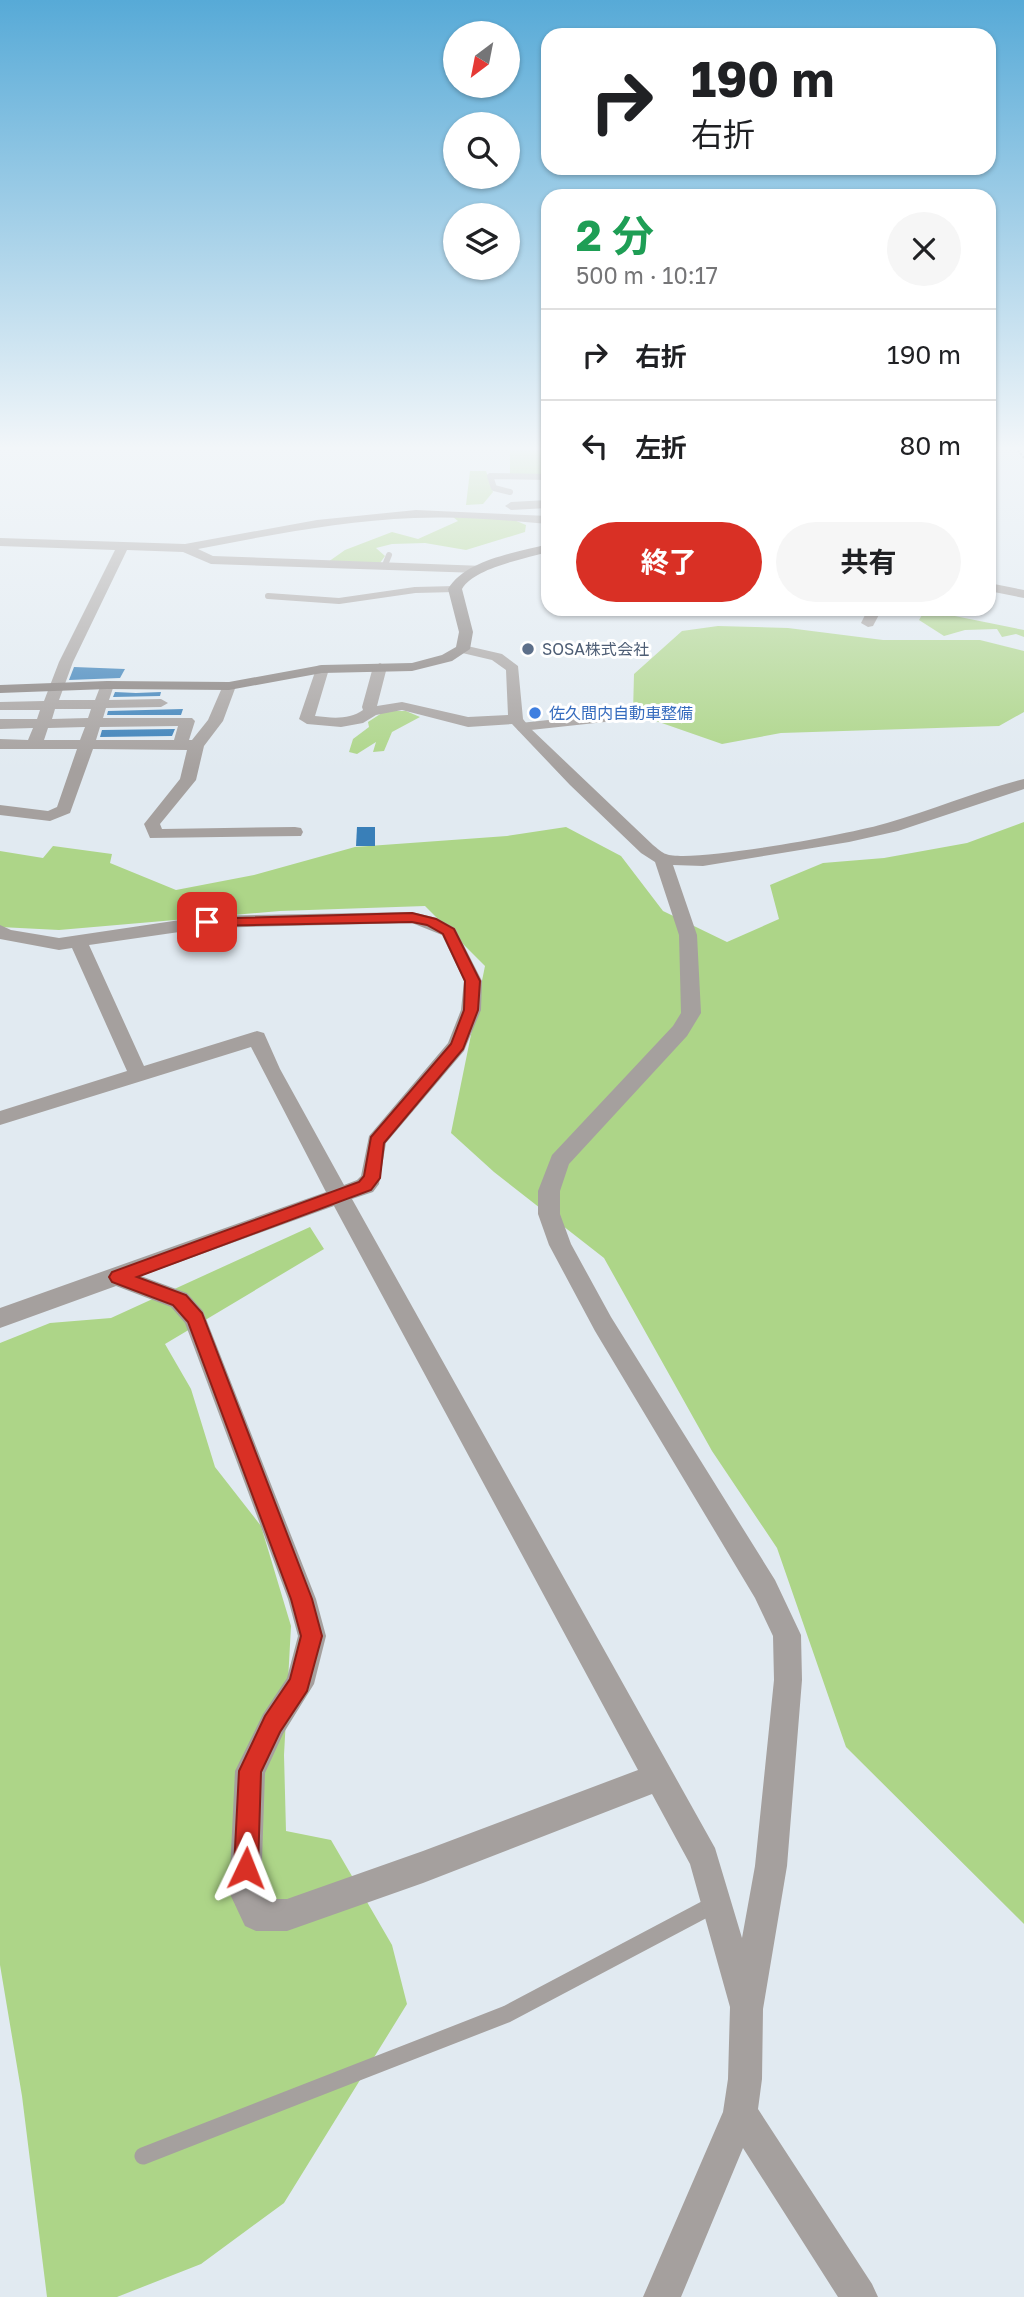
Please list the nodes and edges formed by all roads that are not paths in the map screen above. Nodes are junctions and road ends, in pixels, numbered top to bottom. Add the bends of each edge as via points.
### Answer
1 (118, 557) edge
2 (205, 557) edge
3 (518, 557) edge
4 (479, 569) junction
5 (996, 588) edge
6 (455, 589) junction
7 (315, 591) dead end
8 (1024, 594) edge
9 (268, 596) dead end
10 (317, 601) junction
11 (871, 616) edge
12 (868, 622) dead end
13 (463, 649) junction
14 (380, 667) junction
15 (322, 669) junction
16 (107, 685) junction
17 (170, 685) junction
18 (229, 686) junction
19 (56, 687) junction
20 (0, 689) edge
21 (162, 703) junction
22 (100, 704) junction
23 (51, 705) junction
24 (0, 706) edge
25 (640, 714) dead end
26 (367, 715) junction
27 (156, 721) junction
28 (94, 722) junction
29 (44, 723) junction
30 (519, 723) junction
31 (0, 724) edge
32 (352, 733) dead end
33 (0, 744) edge
34 (34, 744) junction
35 (85, 745) junction
36 (188, 745) junction
37 (1024, 784) edge
38 (0, 810) edge
39 (183, 824) dead end
40 (295, 832) dead end
41 (205, 834) junction
42 (663, 860) junction
43 (0, 931) edge
44 (78, 942) junction
45 (138, 1074) junction
46 (0, 1118) edge
47 (339, 1196) junction
48 (118, 1277) junction
49 (0, 1318) edge
50 (657, 1777) junction
51 (716, 1903) junction
52 (746, 2009) junction
53 (740, 2113) junction
54 (143, 2155) dead end
55 (662, 2297) edge
56 (859, 2297) edge

1 - 19 street
2 - 4 street via 387,560
3 - 4 street
4 - 6 street via 461,579
5 - 8 street
6 - 10 lane
6 - 13 street via 466,632
7 - 10 lane
9 - 10 lane
11 - 12 street
13 - 14 street via 431,664
13 - 30 street via 509,663
14 - 15 street
14 - 26 street
15 - 18 street
15 - 26 street via 307,719 349,722
16 - 17 street
16 - 19 street
16 - 22 street
17 - 18 street
17 - 21 street
18 - 36 street via 215,721
19 - 20 street
19 - 23 street
21 - 22 street
21 - 27 street
22 - 23 street
22 - 28 street
23 - 24 street
23 - 29 street
25 - 30 lane
26 - 30 street via 402,706 468,722
26 - 32 street via 365,724
27 - 28 street
27 - 36 street via 187,721
28 - 29 street
28 - 35 street
29 - 31 street
29 - 34 street
30 - 42 street via 586,792
33 - 34 street
34 - 35 street
35 - 36 street
35 - 38 street via 64,810 50,816
36 - 41 street via 188,780 152,824 156,834
37 - 42 street via 849,837 703,861
39 - 41 street
40 - 41 street
42 - 52 street via 688,935 691,1013 680,1031 559,1161 548,1191 549,1214 560,1245 603,1324 758,1578 787,1635 788,1680 771,1866
43 - 44 street via 38,942
44 - 45 street
44 - 47 street via 207,922 310,918 412,917 449,932 472,981 471,1010 457,1046 376,1141 372,1178 365,1186
45 - 46 street
45 - 47 street via 257,1038
47 - 48 street
47 - 50 street
48 - 49 street
48 - 50 street via 179,1300 195,1318 312,1636 300,1684 250,1771 245,1892 256,1915 287,1915
50 - 51 street via 704,1859
51 - 52 street
51 - 54 lane via 507,2014
52 - 53 street
53 - 55 street
53 - 56 street

